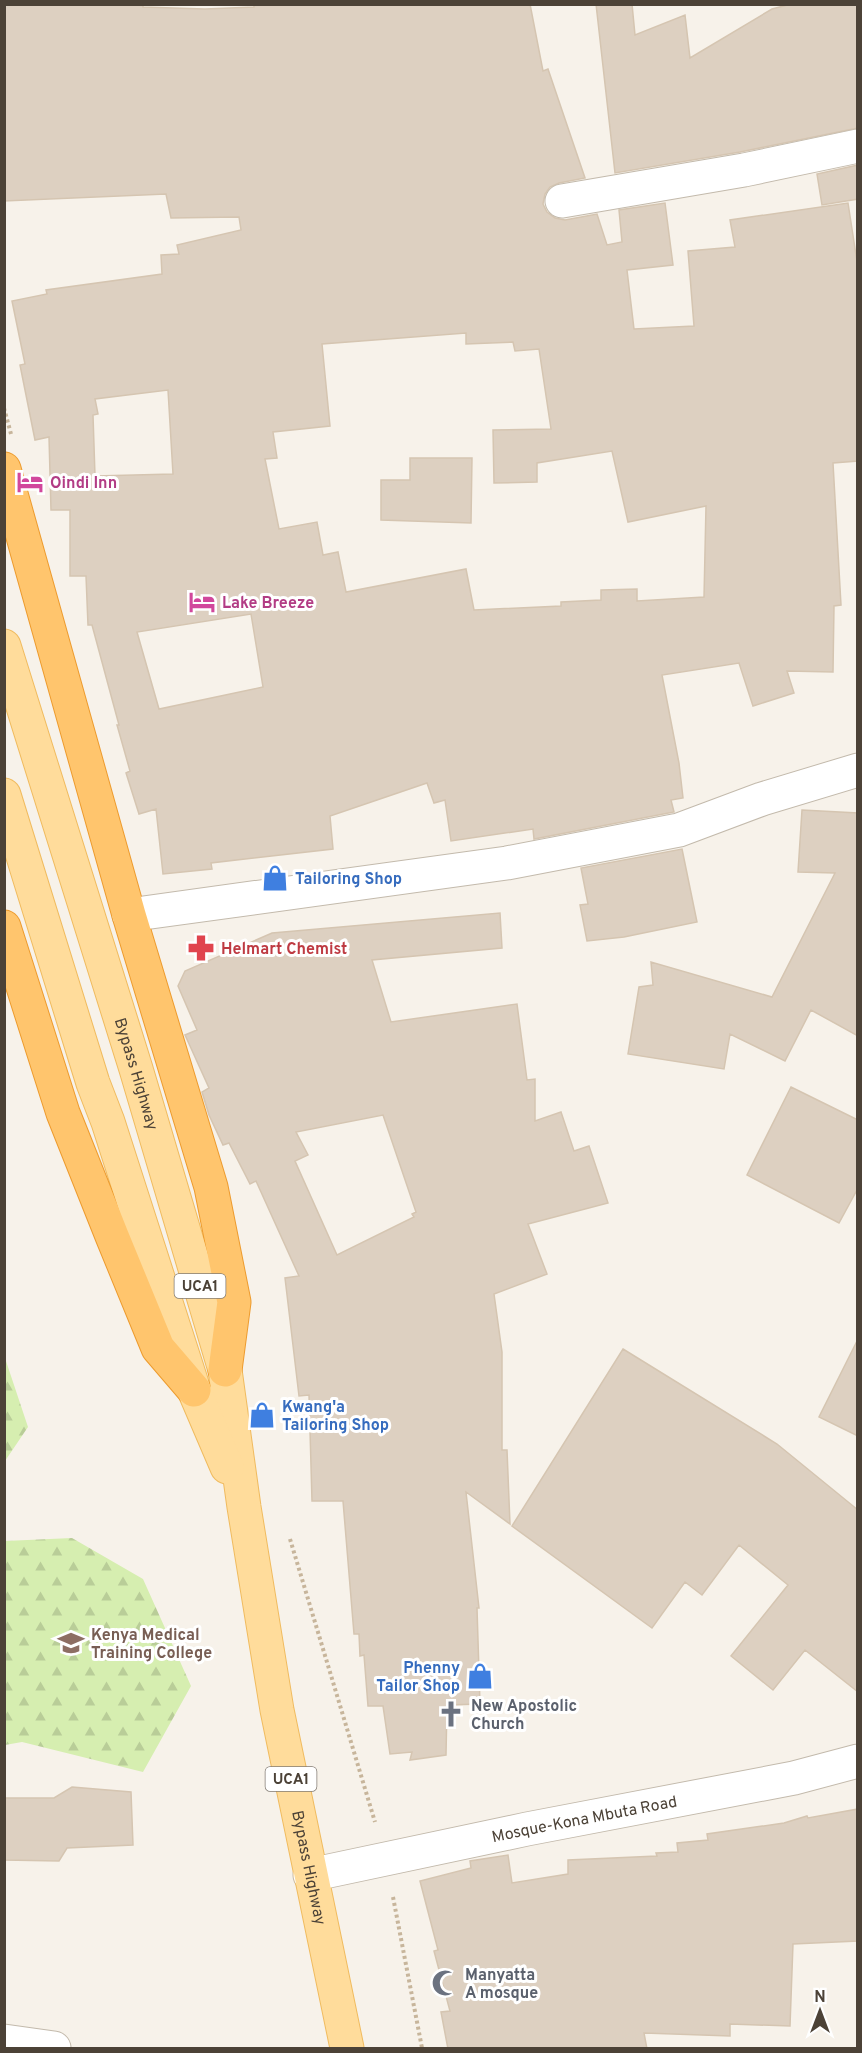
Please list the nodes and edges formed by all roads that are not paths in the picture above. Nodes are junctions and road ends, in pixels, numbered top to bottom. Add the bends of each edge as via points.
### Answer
1 (858, 146) edge
2 (562, 201) dead end
3 (4, 469) edge
4 (4, 646) edge
5 (858, 770) edge
6 (4, 795) edge
7 (129, 915) junction
8 (4, 927) edge
9 (225, 1370) junction
10 (194, 1390) junction
11 (244, 1507) junction
12 (858, 1761) edge
13 (310, 1875) junction
14 (4, 2041) edge
15 (54, 2049) edge
16 (347, 2049) edge

1 - 2 street
3 - 7 highway
4 - 9 main road, Bypass Highway / UCA1
5 - 7 street via 679,830 507,863
6 - 10 main road, Bypass Highway / UCA1
7 - 9 highway via 211,1187 234,1302
8 - 10 highway via 63,1113 120,1257 158,1348
9 - 11 main road, Bypass Highway / UCA1
10 - 11 main road, Bypass Highway / UCA1
11 - 13 main road, Bypass Highway / UCA1 via 277,1710
12 - 13 street, Mosque-Kona Mbuta Road via 794,1778
13 - 16 main road, Bypass Highway / UCA1
14 - 15 street

